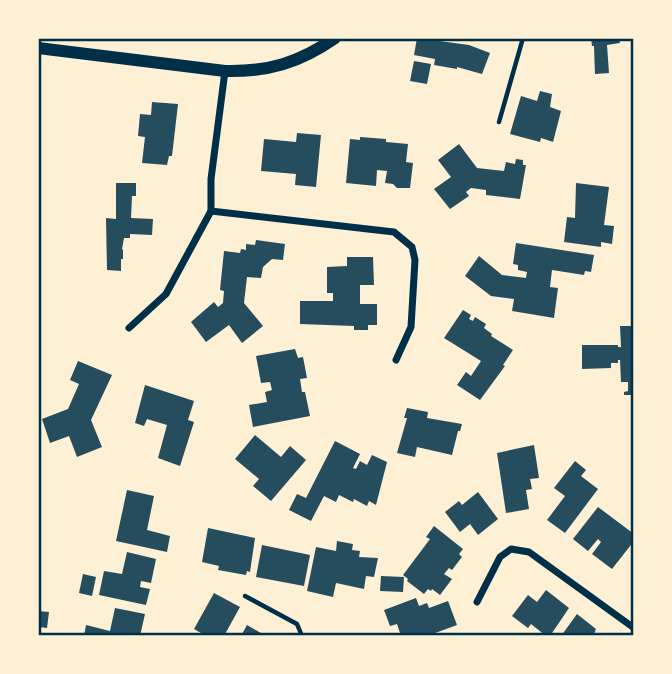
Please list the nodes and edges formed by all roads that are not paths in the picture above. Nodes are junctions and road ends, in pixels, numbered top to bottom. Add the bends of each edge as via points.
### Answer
1 (335, 38) edge
2 (523, 38) edge
3 (38, 48) edge
4 (225, 71) junction
5 (499, 122) dead end
6 (211, 211) junction
7 (129, 328) dead end
8 (396, 359) dead end
9 (245, 596) dead end
10 (477, 602) dead end
11 (634, 628) edge
12 (302, 635) edge

1 - 4 street via 293,63
2 - 5 lane
3 - 4 street
4 - 6 street
6 - 7 street via 166,294
6 - 8 street via 394,232 408,242 415,260 411,327
9 - 12 lane via 298,624
10 - 11 street via 500,557 511,549 529,552

